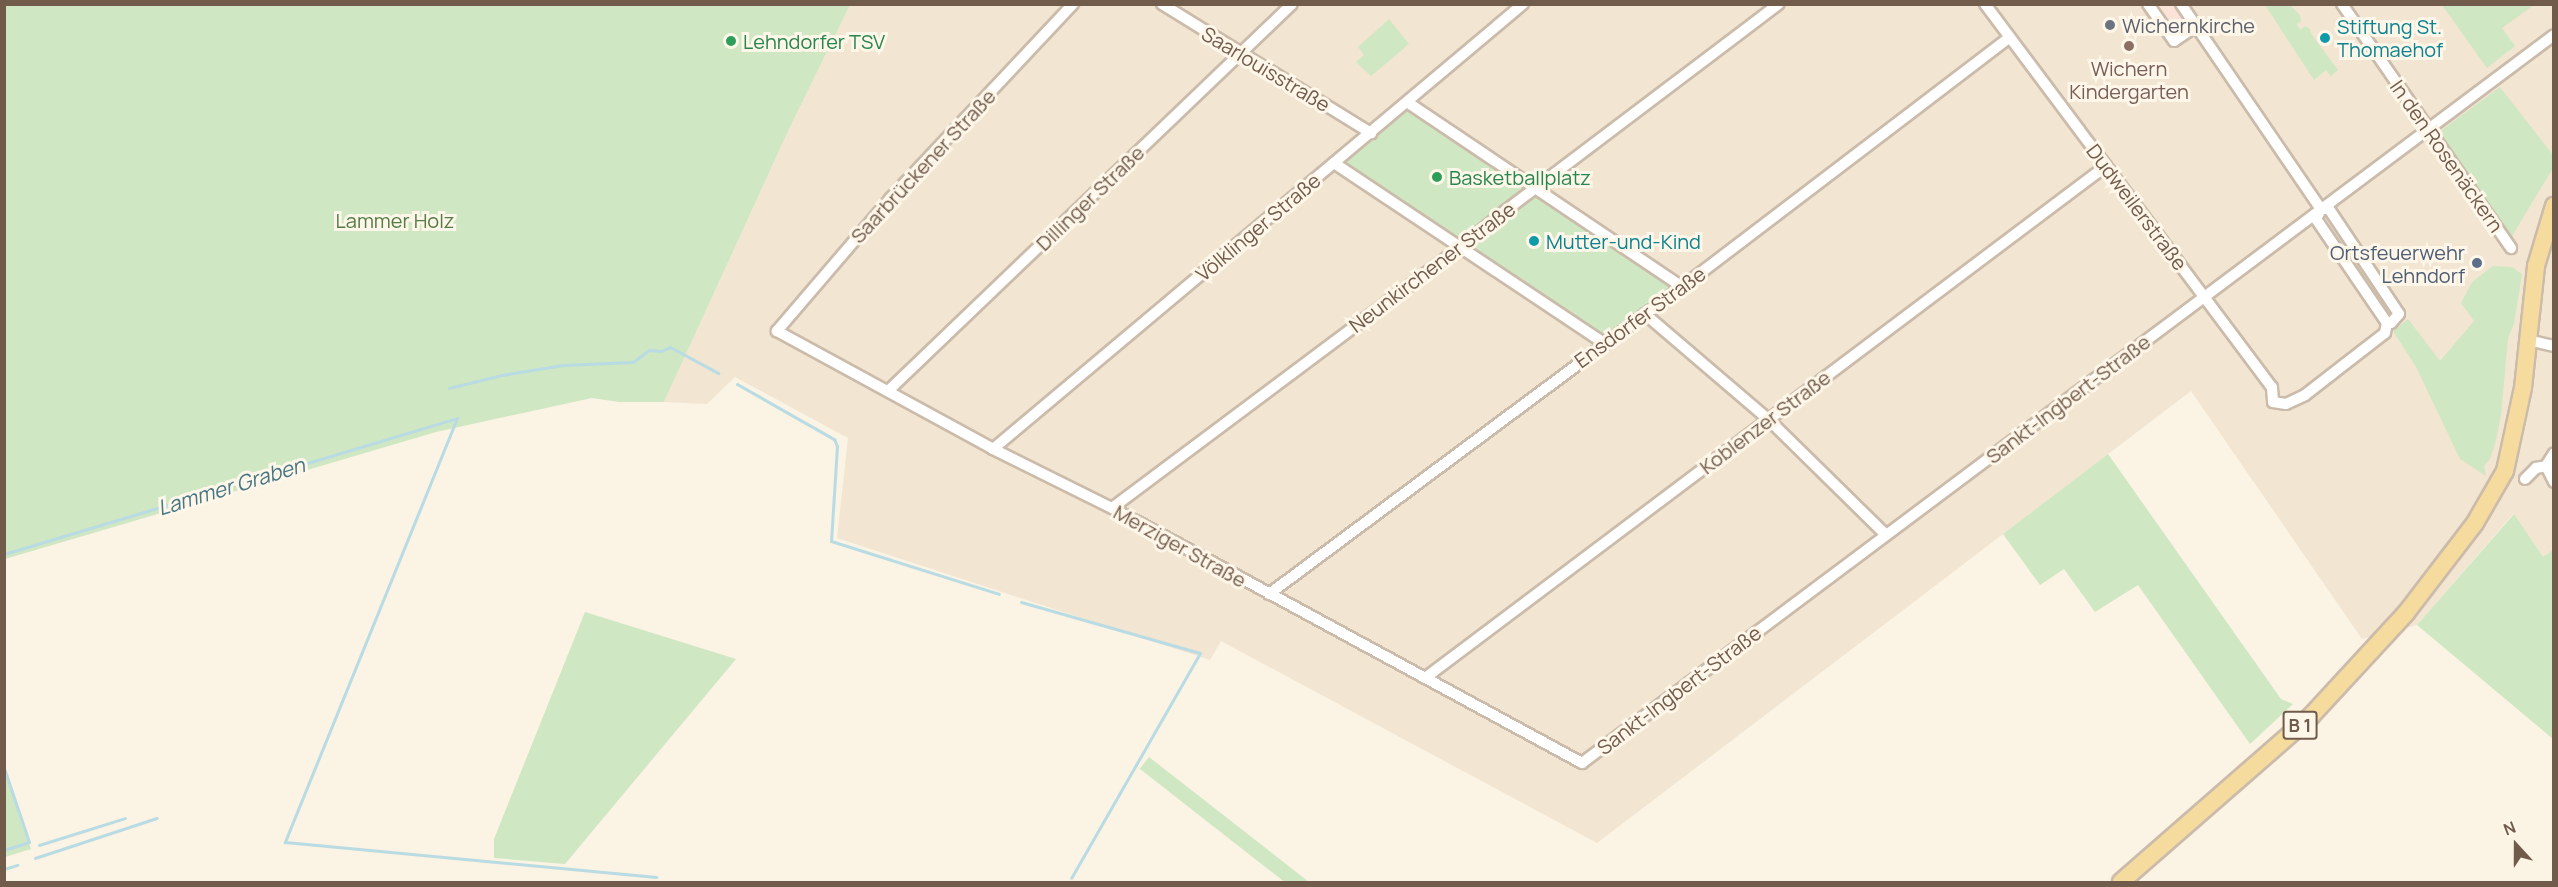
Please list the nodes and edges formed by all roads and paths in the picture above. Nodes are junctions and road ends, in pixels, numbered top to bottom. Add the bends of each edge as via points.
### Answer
1 (1073, 4) edge
2 (1162, 4) edge
3 (1292, 4) edge
4 (1523, 4) edge
5 (1779, 4) edge
6 (1985, 4) edge
7 (2148, 4) edge
8 (2181, 4) edge
9 (2342, 4) edge
10 (2196, 26) junction
11 (2553, 35) edge
12 (2010, 38) junction
13 (1241, 54) junction
14 (1407, 102) junction
15 (2428, 129) junction
16 (1371, 133) junction
17 (1334, 163) junction
18 (2106, 166) junction
19 (1537, 187) junction
20 (2553, 206) edge
21 (2321, 209) junction
22 (1461, 247) junction
23 (2511, 248) dead end
24 (1682, 287) junction
25 (2205, 296) junction
26 (1645, 314) junction
27 (777, 331) joint
28 (2528, 340) junction
29 (1604, 343) junction
30 (2553, 346) edge
31 (888, 391) junction
32 (1768, 420) junction
33 (993, 450) junction
34 (2553, 453) edge
35 (2546, 466) junction
36 (2525, 479) dead end
37 (2553, 482) edge
38 (1112, 508) junction
39 (1886, 535) junction
40 (1269, 594) junction
41 (1425, 678) junction
42 (1582, 763) joint
43 (2121, 882) edge

1 - 27 street, Saarbrückener Straße via 890,199
2 - 13 street, Saarlouisstraße
3 - 13 street, Dillinger Straße
4 - 14 street, Völklinger Straße
5 - 19 street, Neunkirchener Straße
6 - 12 street, Dudweilerstraße
7 - 10 street via 2174,41
8 - 10 street
9 - 15 street, In den Rosenäckern
10 - 21 street
11 - 15 street, Sankt-Ingbert-Straße
12 - 18 street, Dudweilerstraße
12 - 24 street, Ensdorfer Straße
13 - 16 street, Saarlouisstraße
13 - 31 street, Dillinger Straße
14 - 16 street, Völklinger Straße
14 - 19 street
15 - 21 street, Sankt-Ingbert-Straße
15 - 23 street, In den Rosenäckern
16 - 17 street, Völklinger Straße
17 - 22 street
17 - 33 street, Völklinger Straße
18 - 25 street, Dudweilerstraße
18 - 32 street, Koblenzer Straße
19 - 22 street, Neunkirchener Straße
19 - 24 street
20 - 28 main road, B 1 via 2535,266
21 - 25 street, Sankt-Ingbert-Straße
21 - 25 street, Dudweilerstraße via 2316,219 2387,323 2385,333 2305,395 2286,404 2273,402 2272,387
22 - 29 street
22 - 38 street, Neunkirchener Straße
24 - 26 street, Ensdorfer Straße
25 - 39 street, Sankt-Ingbert-Straße
26 - 29 street, Ensdorfer Straße
26 - 32 street
27 - 31 street, Merziger Straße
28 - 30 street
28 - 43 main road, B 1 via 2523,388 2505,471 2458,546 2406,613 2310,716
29 - 40 street, Ensdorfer Straße
31 - 33 street, Merziger Straße
32 - 39 street
32 - 41 street, Koblenzer Straße
33 - 38 street, Merziger Straße
34 - 35 street
35 - 36 street via 2536,468
35 - 37 street
38 - 40 street, Merziger Straße
39 - 42 street, Sankt-Ingbert-Straße
40 - 41 street, Merziger Straße
41 - 42 street, Merziger Straße

